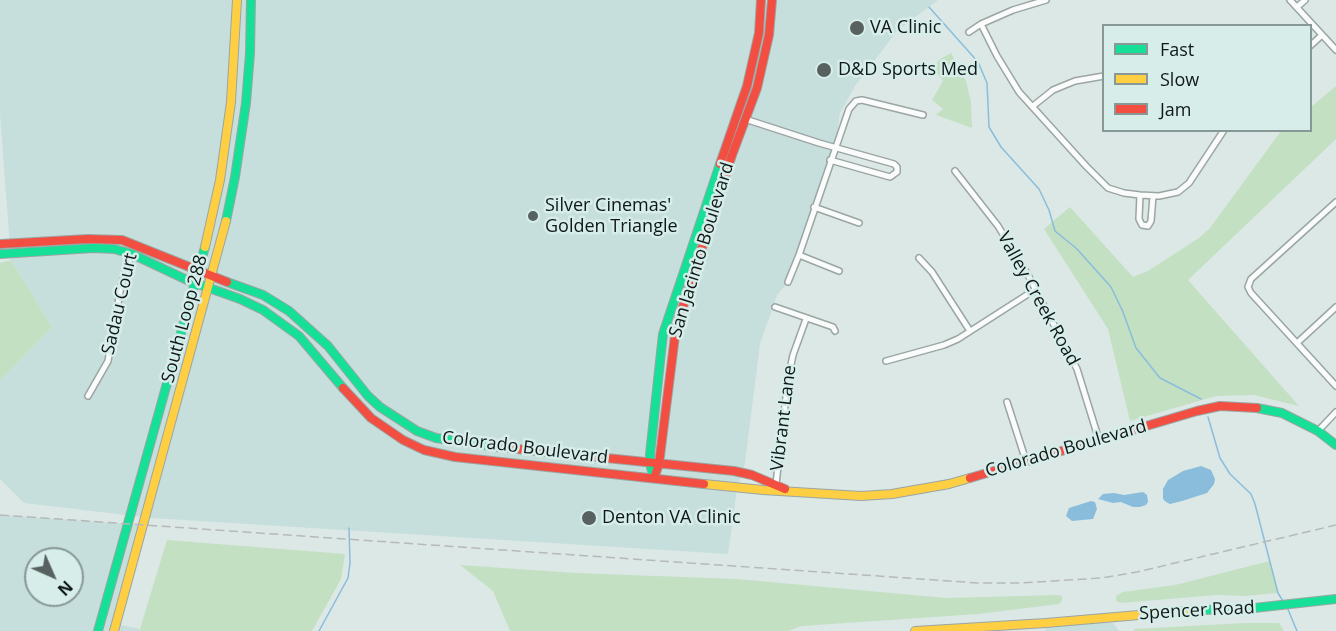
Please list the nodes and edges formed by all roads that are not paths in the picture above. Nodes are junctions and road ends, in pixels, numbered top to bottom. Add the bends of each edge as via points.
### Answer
1 (237, 0) edge
2 (251, 0) edge
3 (761, 0) edge
4 (772, 0) edge
5 (1046, 0) edge
6 (1290, 0) edge
7 (1305, 0) edge
8 (1297, 7) junction
9 (981, 24) junction
10 (969, 32) dead end
11 (759, 33) junction
12 (769, 35) junction
13 (1322, 35) junction
14 (1312, 45) edge
15 (1336, 50) edge
16 (1102, 76) edge
17 (232, 92) junction
18 (247, 94) junction
19 (231, 102) junction
20 (246, 103) junction
21 (1033, 106) junction
22 (923, 116) dead end
23 (745, 119) junction
24 (733, 122) junction
25 (741, 129) junction
26 (1223, 132) edge
27 (835, 148) junction
28 (830, 160) junction
29 (955, 171) dead end
30 (1140, 195) junction
31 (1153, 196) junction
32 (1336, 202) edge
33 (814, 207) junction
34 (859, 223) dead end
35 (0, 244) edge
36 (134, 244) junction
37 (692, 244) junction
38 (702, 248) junction
39 (1, 254) edge
40 (132, 254) junction
41 (799, 255) junction
42 (919, 258) dead end
43 (199, 272) junction
44 (839, 272) dead end
45 (213, 276) junction
46 (788, 282) dead end
47 (196, 283) junction
48 (209, 288) junction
49 (1036, 289) junction
50 (774, 307) dead end
51 (1336, 307) edge
52 (278, 319) junction
53 (806, 319) junction
54 (835, 331) dead end
55 (970, 331) junction
56 (1297, 343) junction
57 (328, 346) junction
58 (886, 361) dead end
59 (657, 386) junction
60 (1336, 386) edge
61 (667, 392) junction
62 (366, 394) junction
63 (656, 395) junction
64 (88, 396) dead end
65 (1007, 402) dead end
66 (355, 403) junction
67 (1336, 412) edge
68 (1318, 431) junction
69 (1099, 440) junction
70 (1336, 445) edge
71 (1026, 461) junction
72 (650, 464) junction
73 (659, 464) junction
74 (654, 478) junction
75 (776, 484) junction
76 (787, 490) junction
77 (1336, 599) edge
78 (1046, 627) edge
79 (98, 631) edge
80 (114, 631) edge
81 (915, 631) edge

1 - 17 main road, South Loop 288
2 - 18 main road, South Loop 288
3 - 11 main road, San Jacinto Boulevard
4 - 12 main road, San Jacinto Boulevard
5 - 9 street
6 - 8 street
7 - 8 street
8 - 13 street
9 - 10 street
9 - 21 street via 1008,78
11 - 12 main road
11 - 24 main road, San Jacinto Boulevard via 747,86
12 - 23 main road, San Jacinto Boulevard via 757,88
13 - 14 street
13 - 15 street
16 - 21 street via 1053,90
17 - 18 main road
17 - 19 main road, South Loop 288
18 - 20 main road, South Loop 288
19 - 20 main road
19 - 43 main road, South Loop 288 via 220,180
20 - 45 main road, South Loop 288 via 235,177
21 - 30 street via 1102,183 1116,191
22 - 27 street via 856,101 849,108
23 - 24 main road
23 - 25 main road, San Jacinto Boulevard
23 - 27 street
24 - 25 main road
24 - 37 main road, San Jacinto Boulevard
25 - 38 main road, San Jacinto Boulevard
26 - 31 street via 1184,187 1178,192
27 - 28 street
27 - 28 street via 894,164 897,172 890,177
28 - 33 street
29 - 49 street, Valley Creek Road via 998,226
30 - 31 street
30 - 31 street via 1138,219 1148,226
32 - 56 street via 1251,279 1248,287
33 - 34 street
33 - 41 street
35 - 36 main road, Colorado Boulevard via 115,238
35 - 39 main road
36 - 40 street, Sadau Court
36 - 43 main road, Colorado Boulevard
37 - 38 main road
37 - 59 main road, San Jacinto Boulevard via 663,334
38 - 61 main road, San Jacinto Boulevard via 675,335
39 - 40 main road, Colorado Boulevard via 94,248
40 - 47 main road, Colorado Boulevard
40 - 64 street, Sadau Court via 120,286 108,361
41 - 44 street
41 - 46 street
42 - 55 street
43 - 45 main road, Colorado Boulevard
43 - 47 main road, South Loop 288
45 - 48 main road, South Loop 288
45 - 57 main road, Colorado Boulevard via 276,301
47 - 48 main road, Colorado Boulevard
47 - 79 main road, South Loop 288
48 - 52 main road, Colorado Boulevard via 240,298
48 - 80 main road, South Loop 288
49 - 55 street
49 - 69 street, Valley Creek Road via 1077,369
50 - 53 street
51 - 56 street
52 - 57 main road via 295,320
52 - 66 main road, Colorado Boulevard via 316,354
53 - 54 street
53 - 75 street, Vibrant Lane via 788,379
55 - 58 street via 944,345
56 - 60 street
57 - 62 main road, Colorado Boulevard
59 - 61 main road
59 - 63 main road, San Jacinto Boulevard
61 - 63 main road
61 - 73 main road, San Jacinto Boulevard
62 - 66 main road
62 - 72 main road, Colorado Boulevard via 394,418 445,440
63 - 72 main road, San Jacinto Boulevard
65 - 71 street
66 - 74 main road, Colorado Boulevard via 370,418 424,450 492,462
67 - 68 street
68 - 69 main road, Colorado Boulevard via 1282,413 1220,406
68 - 70 main road, Colorado Boulevard
69 - 71 main road, Colorado Boulevard
71 - 76 main road, Colorado Boulevard via 949,484 892,494 835,495
72 - 73 main road, Colorado Boulevard
72 - 74 main road, San Jacinto Boulevard
73 - 74 main road, San Jacinto Boulevard
73 - 75 main road, Colorado Boulevard via 752,474
74 - 76 main road, Colorado Boulevard
75 - 76 main road, Colorado Boulevard
77 - 78 main road, Spencer Road via 1245,609 1187,610
78 - 81 main road, Spencer Road

